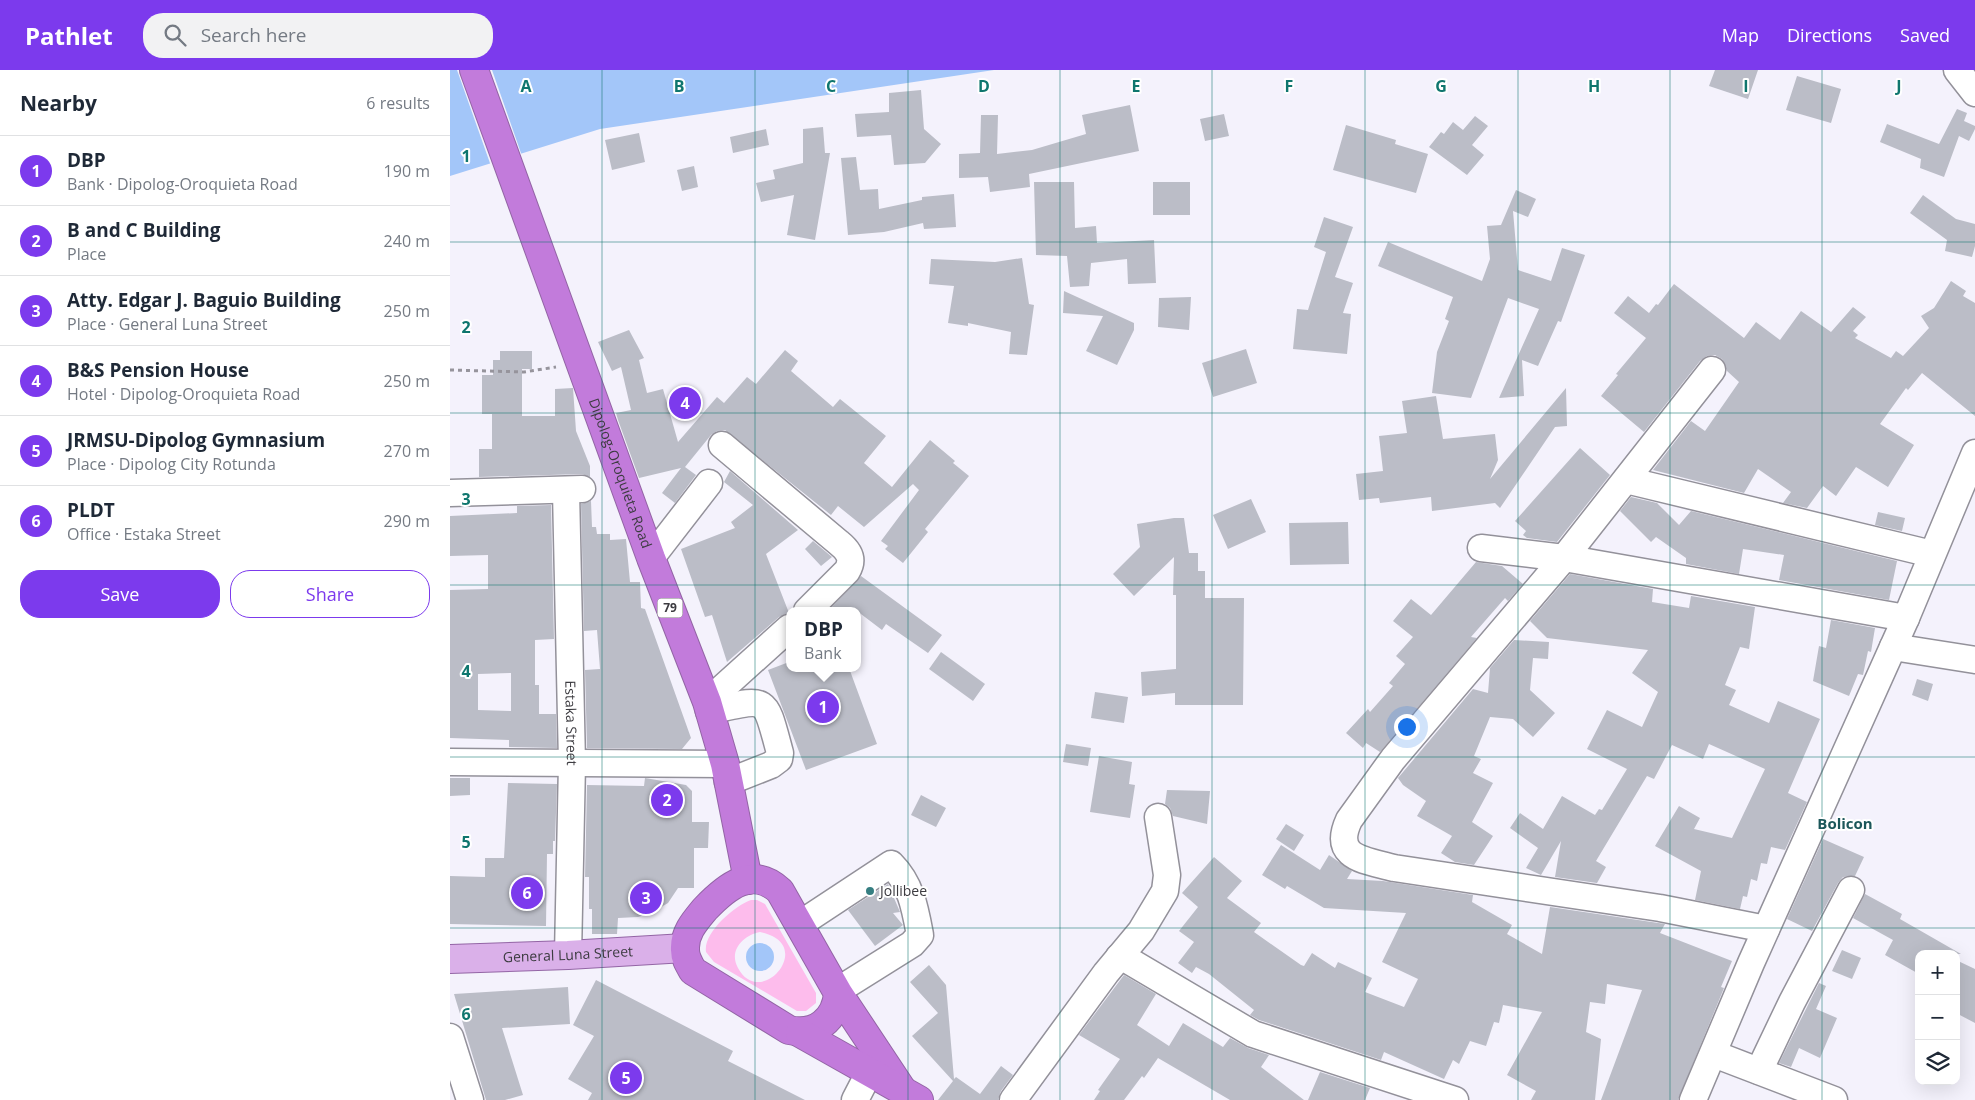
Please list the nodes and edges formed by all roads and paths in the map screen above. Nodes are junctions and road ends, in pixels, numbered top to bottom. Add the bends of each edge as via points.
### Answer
1 (474, 70) edge
2 (1957, 70) edge
3 (1975, 93) edge
4 (576, 353) junction
5 (450, 370) edge
6 (1712, 370) dead end
7 (722, 445) dead end
8 (1975, 453) edge
9 (1626, 480) junction
10 (709, 483) dead end
11 (450, 494) edge
12 (1481, 548) dead end
13 (1932, 554) junction
14 (651, 558) junction
15 (1564, 558) junction
16 (811, 607) edge
17 (1906, 618) junction
18 (786, 631) edge
19 (1893, 647) junction
20 (1975, 660) edge
21 (708, 706) junction
22 (450, 762) edge
23 (572, 763) junction
24 (726, 773) junction
25 (1158, 817) dead end
26 (748, 880) junction
27 (1851, 890) dead end
28 (800, 924) junction
29 (1766, 929) junction
30 (685, 948) junction
31 (568, 955) junction
32 (1119, 957) junction
33 (450, 959) edge
34 (838, 992) junction
35 (800, 1033) junction
36 (450, 1037) edge
37 (1714, 1054) junction
38 (1759, 1071) junction
39 (889, 1088) edge
40 (470, 1100) edge
41 (855, 1100) edge
42 (1013, 1100) edge
43 (1455, 1100) edge
44 (1693, 1100) edge
45 (1834, 1100) edge

1 - 4 highway, Dipolog-Oroquieta Road / 79
2 - 3 street
4 - 5 path via 524,372
4 - 14 highway, Dipolog-Oroquieta Road / 79
6 - 9 street
7 - 16 street via 849,553 847,571
8 - 13 street
9 - 13 street
9 - 15 street
10 - 14 street
11 - 23 street, Estaka Street via 574,490
12 - 15 street
13 - 17 street
14 - 21 highway, Dipolog-Oroquieta Road / 79
15 - 17 street
15 - 29 street via 1393,759 1349,820 1343,841 1348,852 1354,857 1394,868 1660,908
17 - 19 street
18 - 21 street
19 - 20 street
19 - 29 street
21 - 24 highway, Dipolog-Oroquieta Road / 79
21 - 24 street via 762,704 768,709 780,753 779,759 771,765
22 - 23 street
23 - 24 street
23 - 31 street, Estaka Street
24 - 26 highway, Dipolog-Oroquieta Road / 79
25 - 32 street via 1167,875 1165,891
26 - 28 highway via 771,883 780,891
26 - 30 highway via 720,893 693,922
27 - 38 street
28 - 34 highway
28 - 34 street via 892,864 903,875 911,893 920,935 912,944
29 - 37 street
30 - 31 main road, General Luna Street
30 - 35 highway via 686,959 702,978 789,1030
31 - 33 main road, General Luna Street
32 - 42 street
32 - 43 street via 1253,1034
34 - 35 highway via 838,1005 823,1025
34 - 39 highway
35 - 39 highway
36 - 40 street
37 - 38 street
37 - 44 street
38 - 45 street
39 - 41 street

